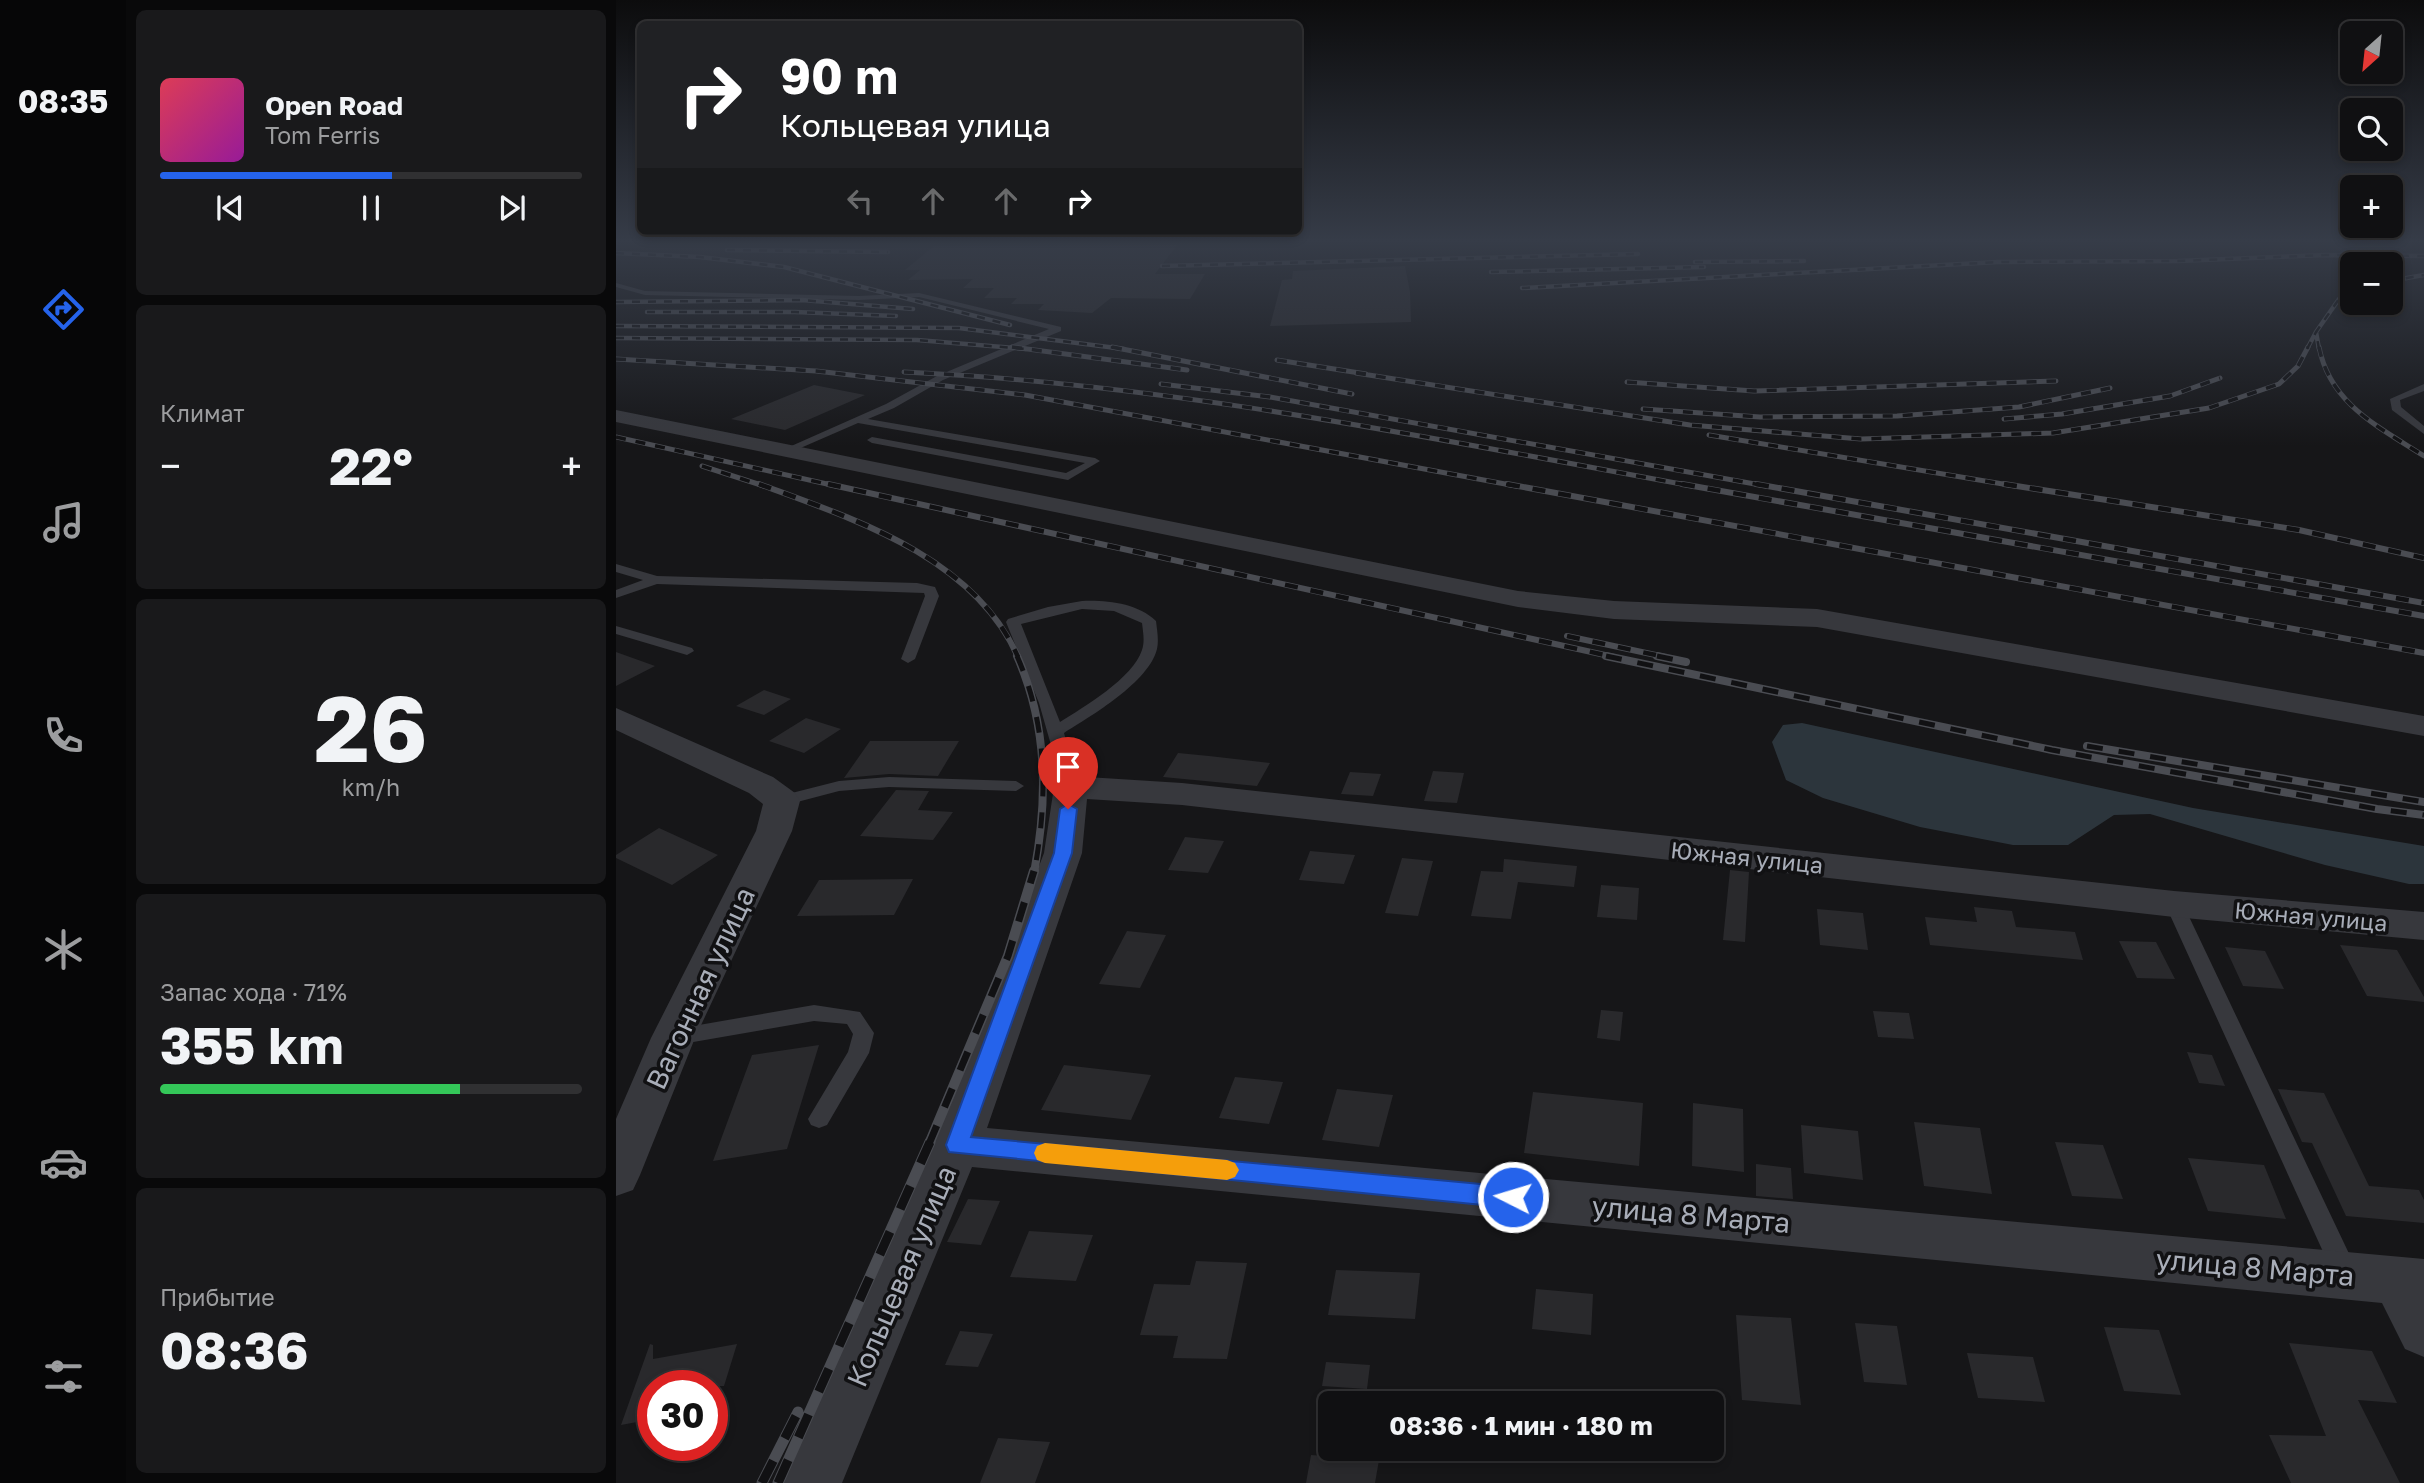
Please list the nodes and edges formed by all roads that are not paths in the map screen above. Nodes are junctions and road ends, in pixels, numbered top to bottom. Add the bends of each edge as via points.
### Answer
1 (973, 308) edge
2 (2424, 387) edge
3 (616, 416) edge
4 (856, 420) junction
5 (2424, 431) edge
6 (872, 440) dead end
7 (785, 451) junction
8 (616, 568) edge
9 (656, 580) junction
10 (616, 594) edge
11 (616, 630) edge
12 (687, 652) dead end
13 (908, 659) dead end
14 (616, 718) edge
15 (2424, 726) edge
16 (1057, 732) junction
17 (1016, 786) dead end
18 (1071, 788) junction
19 (782, 801) junction
20 (2174, 905) junction
21 (2424, 926) edge
22 (673, 1038) junction
23 (819, 1119) dead end
24 (957, 1145) junction
25 (616, 1175) edge
26 (2347, 1275) junction
27 (2411, 1281) edge
28 (2424, 1331) edge
29 (812, 1483) edge

1 - 4 lane via 1058,329 940,378
2 - 5 lane via 2395,399 2396,408
3 - 7 street
4 - 6 lane via 1095,461 1068,477
4 - 7 lane
7 - 15 street via 1518,599 1614,610 1817,618
8 - 9 lane
9 - 10 lane
9 - 13 lane via 930,590 932,596
11 - 12 lane
14 - 19 street via 761,785
16 - 16 lane via 1013,622 1054,608 1085,604 1133,611 1149,621 1149,653 1140,666 1102,701
16 - 18 lane
17 - 19 lane via 889,782 839,786
18 - 20 street, Южная улица via 1182,794
18 - 24 street, Кольцевая улица via 1063,853
19 - 22 street, Вагонная улица via 774,831
20 - 21 street, Южная улица
20 - 26 lane
22 - 23 lane via 814,1013 853,1017 864,1033 861,1043
22 - 25 street, Вагонная улица
24 - 26 street, улица 8 Марта
24 - 29 street, Кольцевая улица
26 - 27 street, улица 8 Марта
27 - 28 street

